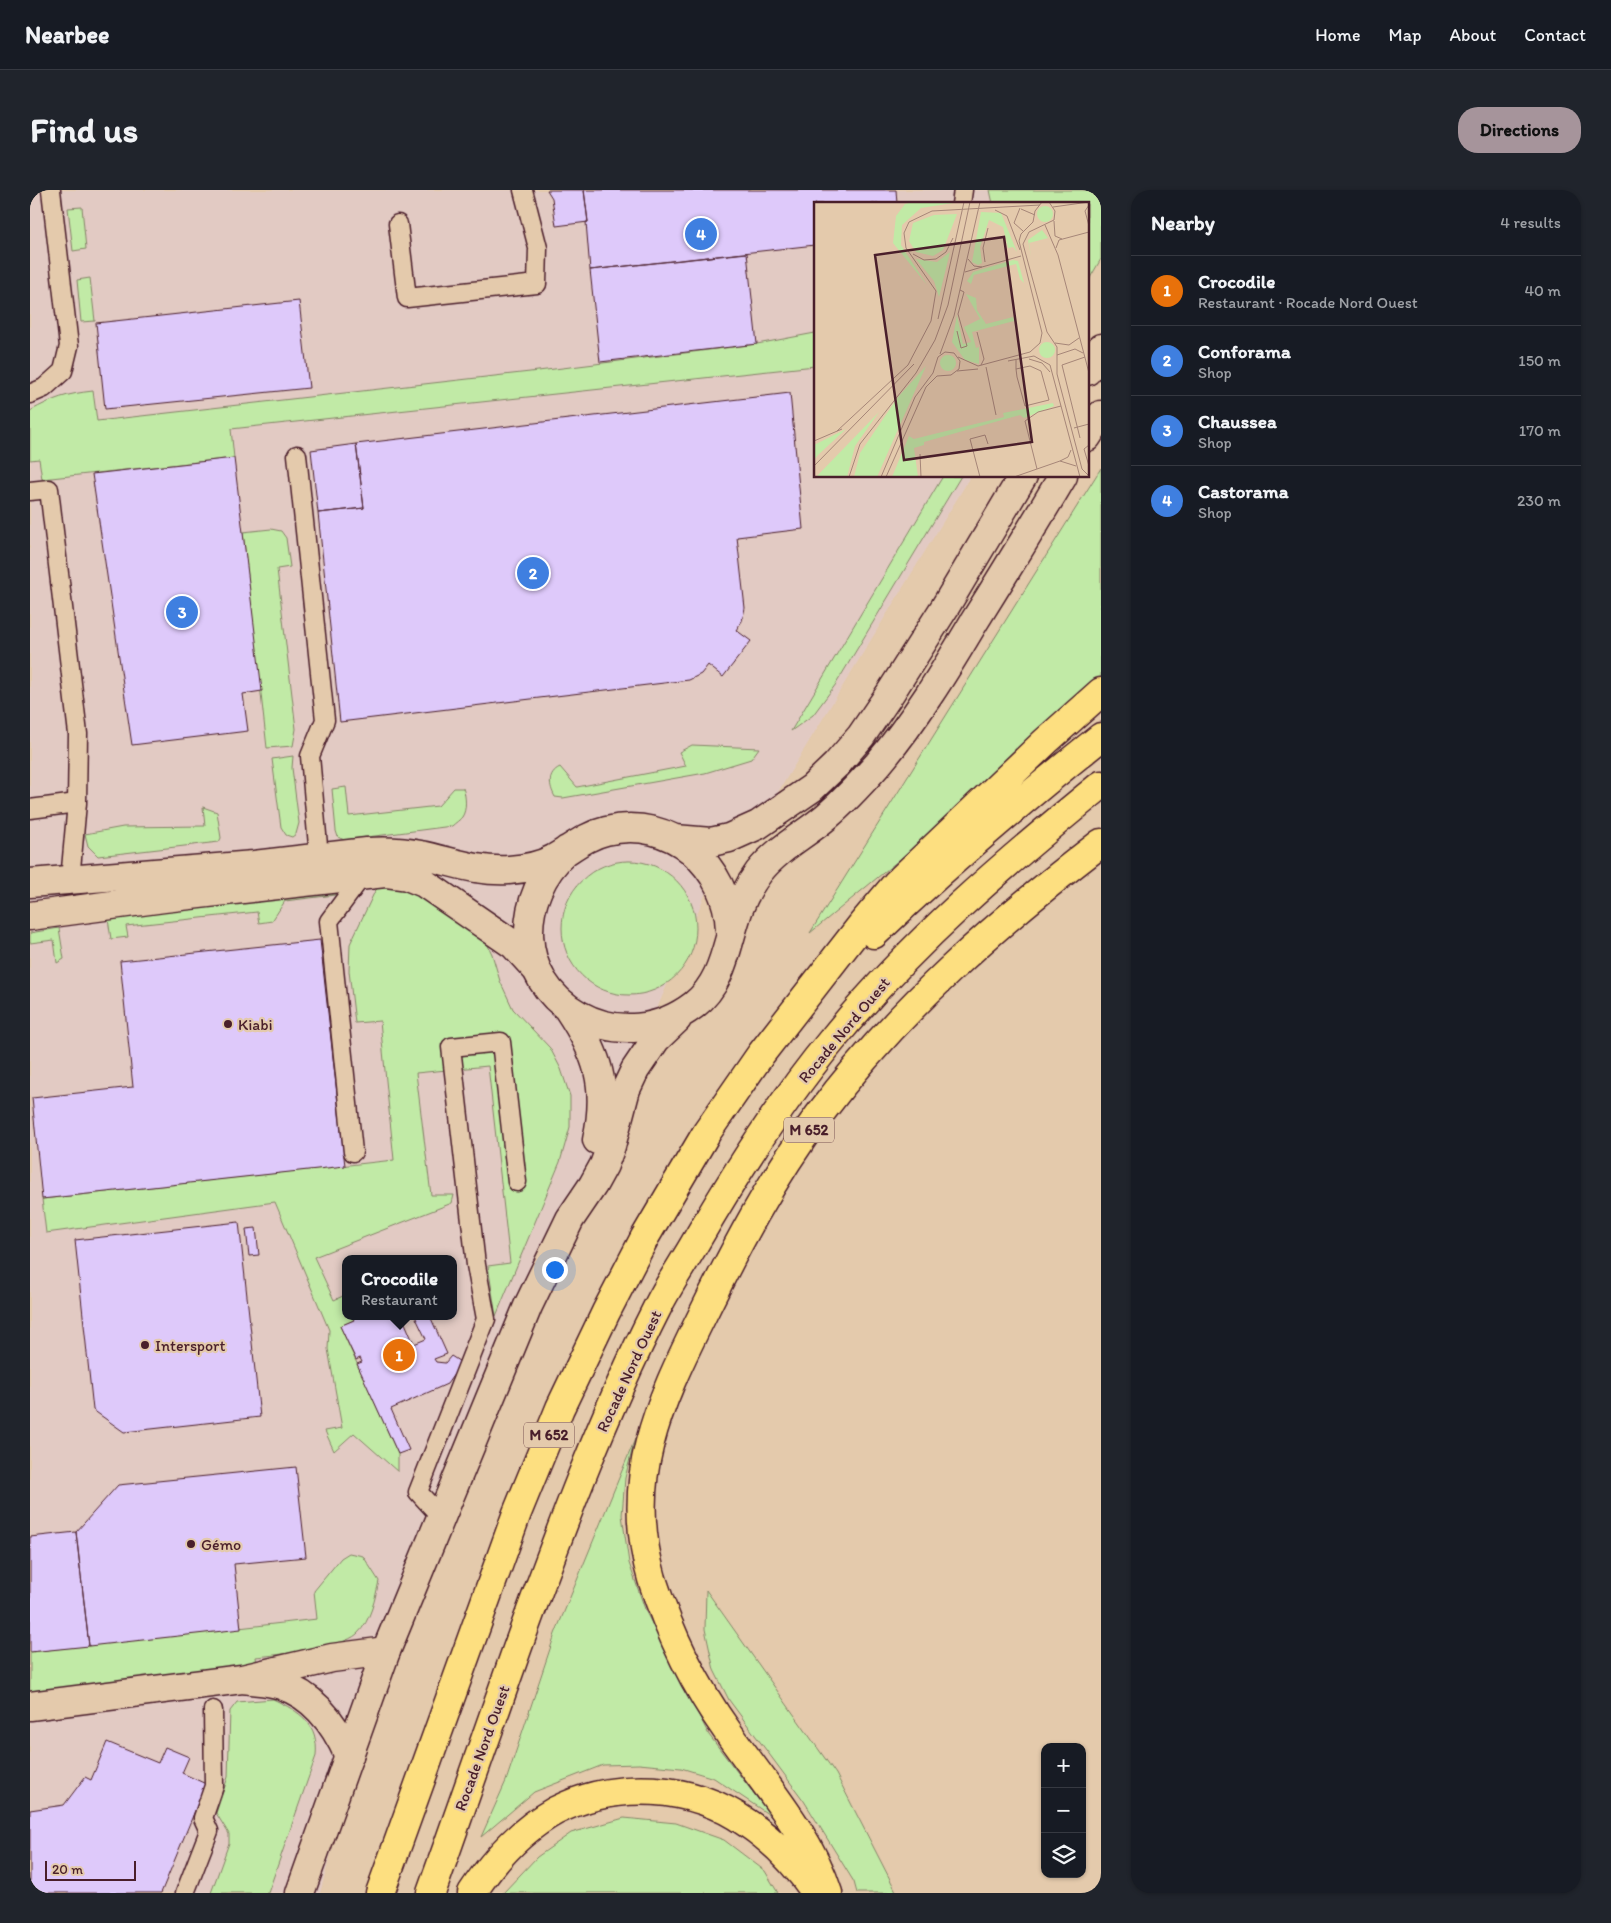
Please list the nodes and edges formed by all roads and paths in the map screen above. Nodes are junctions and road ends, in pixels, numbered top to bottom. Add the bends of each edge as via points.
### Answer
1 (50, 190) edge
2 (523, 190) edge
3 (398, 224) dead end
4 (1101, 348) edge
5 (1088, 369) edge
6 (30, 394) edge
7 (1101, 414) edge
8 (1088, 435) edge
9 (297, 455) dead end
10 (1023, 478) edge
11 (1062, 478) edge
12 (30, 491) edge
13 (1101, 692) edge
14 (1101, 737) edge
15 (1101, 785) edge
16 (77, 803) junction
17 (1101, 808) edge
18 (30, 809) edge
19 (675, 840) junction
20 (1101, 842) edge
21 (567, 850) junction
22 (319, 857) junction
23 (363, 875) junction
24 (70, 880) junction
25 (30, 883) edge
26 (30, 916) edge
27 (947, 916) junction
28 (729, 944) junction
29 (540, 974) junction
30 (566, 1006) junction
31 (688, 1010) junction
32 (792, 1014) junction
33 (353, 1152) dead end
34 (517, 1182) dead end
35 (570, 1219) junction
36 (442, 1517) junction
37 (386, 1651) junction
38 (242, 1679) junction
39 (30, 1706) edge
40 (213, 1710) dead end
41 (348, 1756) junction
42 (185, 1893) edge
43 (300, 1893) edge
44 (380, 1893) edge
45 (431, 1893) edge
46 (472, 1893) edge
47 (816, 1893) edge
48 (828, 1893) edge

1 - 6 lane via 70,346 63,371 44,388
2 - 3 lane via 538,248 537,284 407,298
4 - 5 main road
7 - 8 main road
9 - 22 lane via 325,720 310,756
10 - 19 main road via 889,695 836,765 812,788 758,825 711,842
11 - 28 main road via 916,715 853,792 761,870 740,905
12 - 16 lane via 49,489 78,734
13 - 32 highway, M 652 via 896,884
14 - 32 highway, M 652 via 932,878
15 - 27 highway, M 652
16 - 18 lane
16 - 24 lane
17 - 27 highway
19 - 21 main road via 647,830 618,829 595,834
19 - 28 main road via 694,852 716,878 728,910
20 - 48 highway, M 652 via 917,1002 817,1117 771,1187 715,1289 663,1400 650,1438 643,1478 642,1529 646,1556 666,1615 703,1693 808,1847
21 - 22 main road via 534,866 503,870 477,870 420,854 393,851
21 - 29 main road via 541,881 531,907 530,942
22 - 24 main road
23 - 26 main road
23 - 29 main road via 385,872 424,883 514,945
23 - 33 lane via 329,921
24 - 25 main road
27 - 45 highway, Rocade Nord Ouest / M 652 via 862,1004 804,1076 724,1192 659,1304 556,1540
28 - 31 main road via 718,976 705,995
29 - 30 main road
30 - 31 main road via 588,1020 626,1029 652,1026
30 - 35 main road via 590,1045 599,1069 602,1107 595,1148
31 - 35 main road via 656,1039 635,1070 626,1089 604,1165
32 - 44 highway, M 652 via 728,1100 682,1172 606,1312 560,1408 517,1513
34 - 36 lane via 501,1042 451,1047 476,1265 486,1319 418,1492
35 - 36 main road via 528,1306
36 - 37 main road
37 - 38 main road via 332,1658
37 - 41 main road
38 - 39 main road
38 - 41 main road via 280,1684 306,1696 328,1719
40 - 42 lane via 214,1786 202,1818 209,1831
41 - 43 main road
46 - 47 highway via 516,1840 556,1811 602,1795 651,1790 701,1800 747,1822 798,1869

